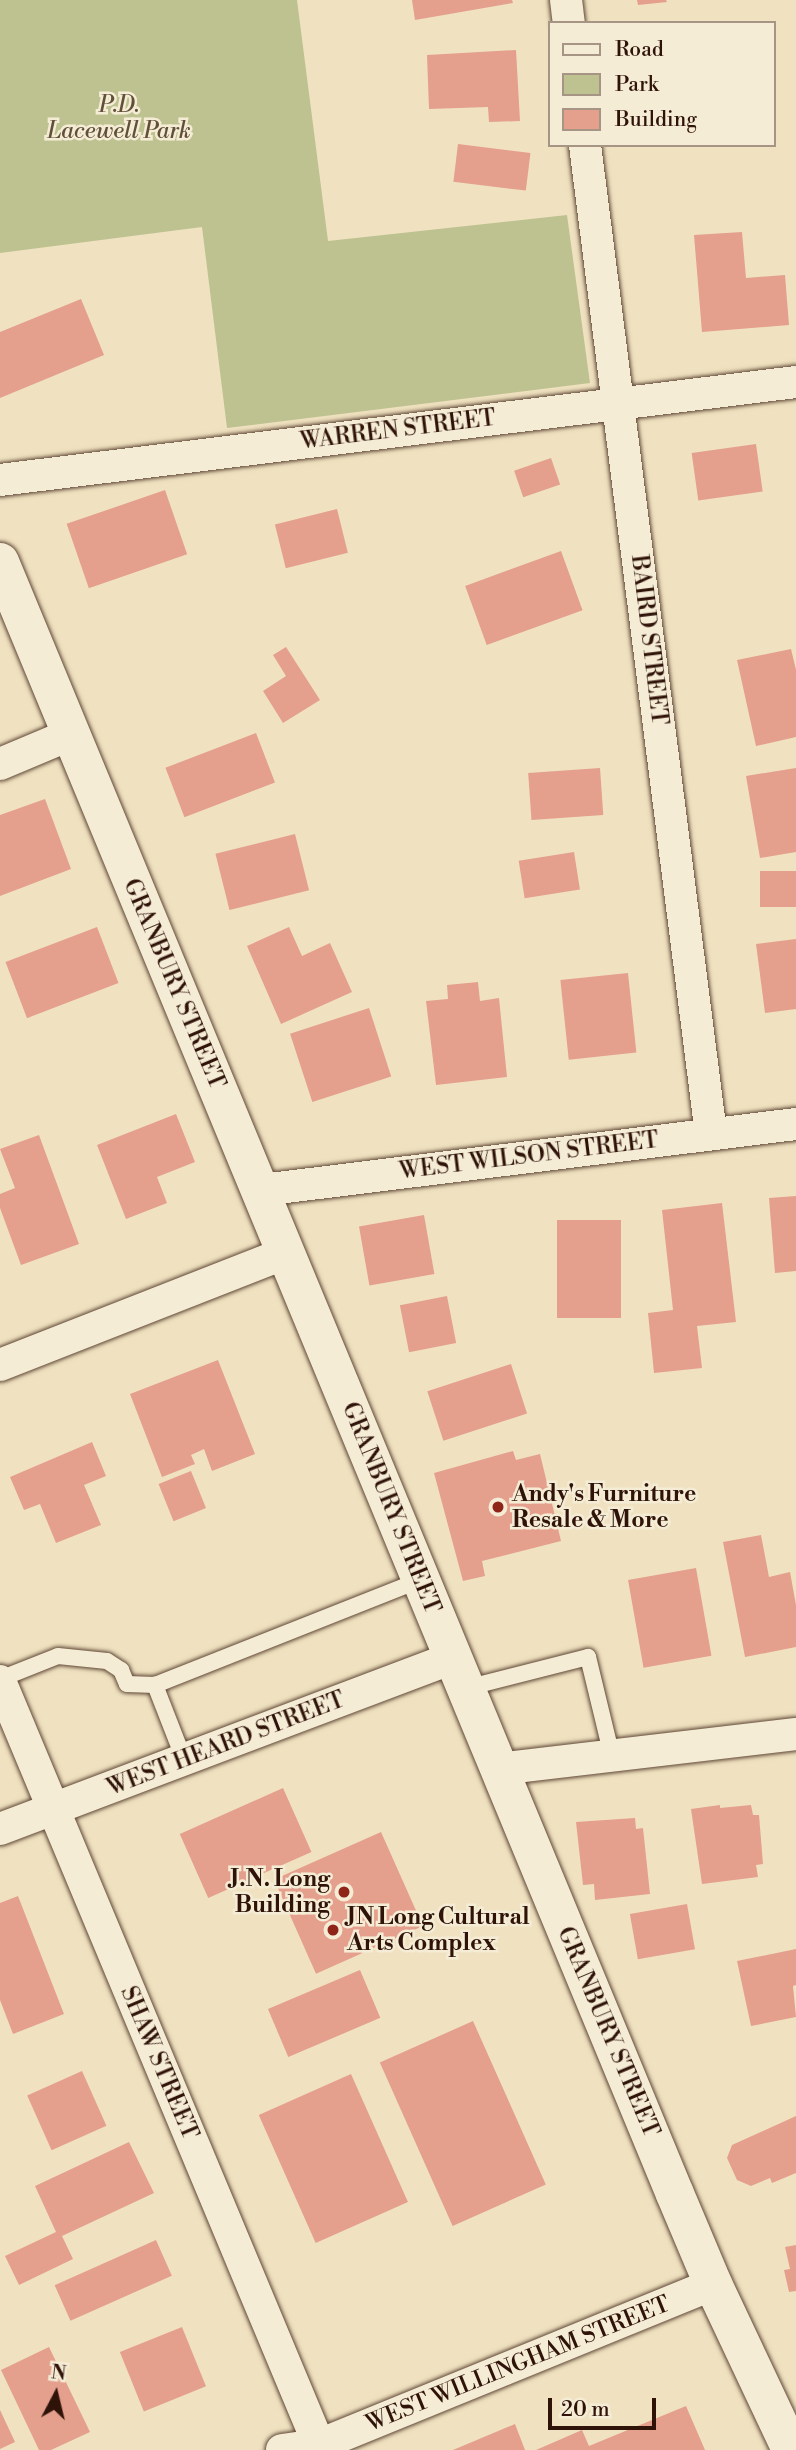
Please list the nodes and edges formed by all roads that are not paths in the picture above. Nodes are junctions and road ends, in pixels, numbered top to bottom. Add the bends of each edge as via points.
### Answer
1 (566, 0) edge
2 (569, 21) edge
3 (585, 147) edge
4 (796, 382) edge
5 (619, 403) junction
6 (0, 480) edge
7 (0, 562) edge
8 (69, 735) junction
9 (0, 764) edge
10 (796, 1124) edge
11 (711, 1134) junction
12 (261, 1190) junction
13 (288, 1252) junction
14 (0, 1365) edge
15 (420, 1580) junction
16 (458, 1673) junction
17 (0, 1680) edge
18 (155, 1685) junction
19 (796, 1734) edge
20 (612, 1756) junction
21 (185, 1762) junction
22 (498, 1769) junction
23 (52, 1808) junction
24 (0, 1829) edge
25 (713, 2284) junction
26 (319, 2445) junction
27 (282, 2450) edge
28 (791, 2450) edge

1 - 2 street
3 - 5 street, BAIRD STREET
4 - 5 street, WARREN STREET
5 - 6 street, WARREN STREET
5 - 11 street, BAIRD STREET
7 - 8 street, GRANBURY STREET
8 - 9 street
8 - 12 street, GRANBURY STREET
10 - 11 street, WEST WILSON STREET
11 - 12 street, WEST WILSON STREET
12 - 13 street, GRANBURY STREET
13 - 14 street
13 - 15 street, GRANBURY STREET
15 - 16 street, GRANBURY STREET
15 - 18 lane
16 - 20 lane via 588,1657
16 - 21 street, WEST HEARD STREET
16 - 22 street, GRANBURY STREET
17 - 18 lane via 58,1656 107,1661 121,1670 127,1684
17 - 23 street, SHAW STREET
18 - 21 lane
19 - 20 street
20 - 22 street
21 - 23 street, WEST HEARD STREET
22 - 25 street, GRANBURY STREET
23 - 24 street, WEST HEARD STREET
23 - 26 street, SHAW STREET
25 - 26 street, WEST WILLINGHAM STREET
25 - 28 street, GRANBURY STREET
26 - 27 street, WEST WILLINGHAM STREET

